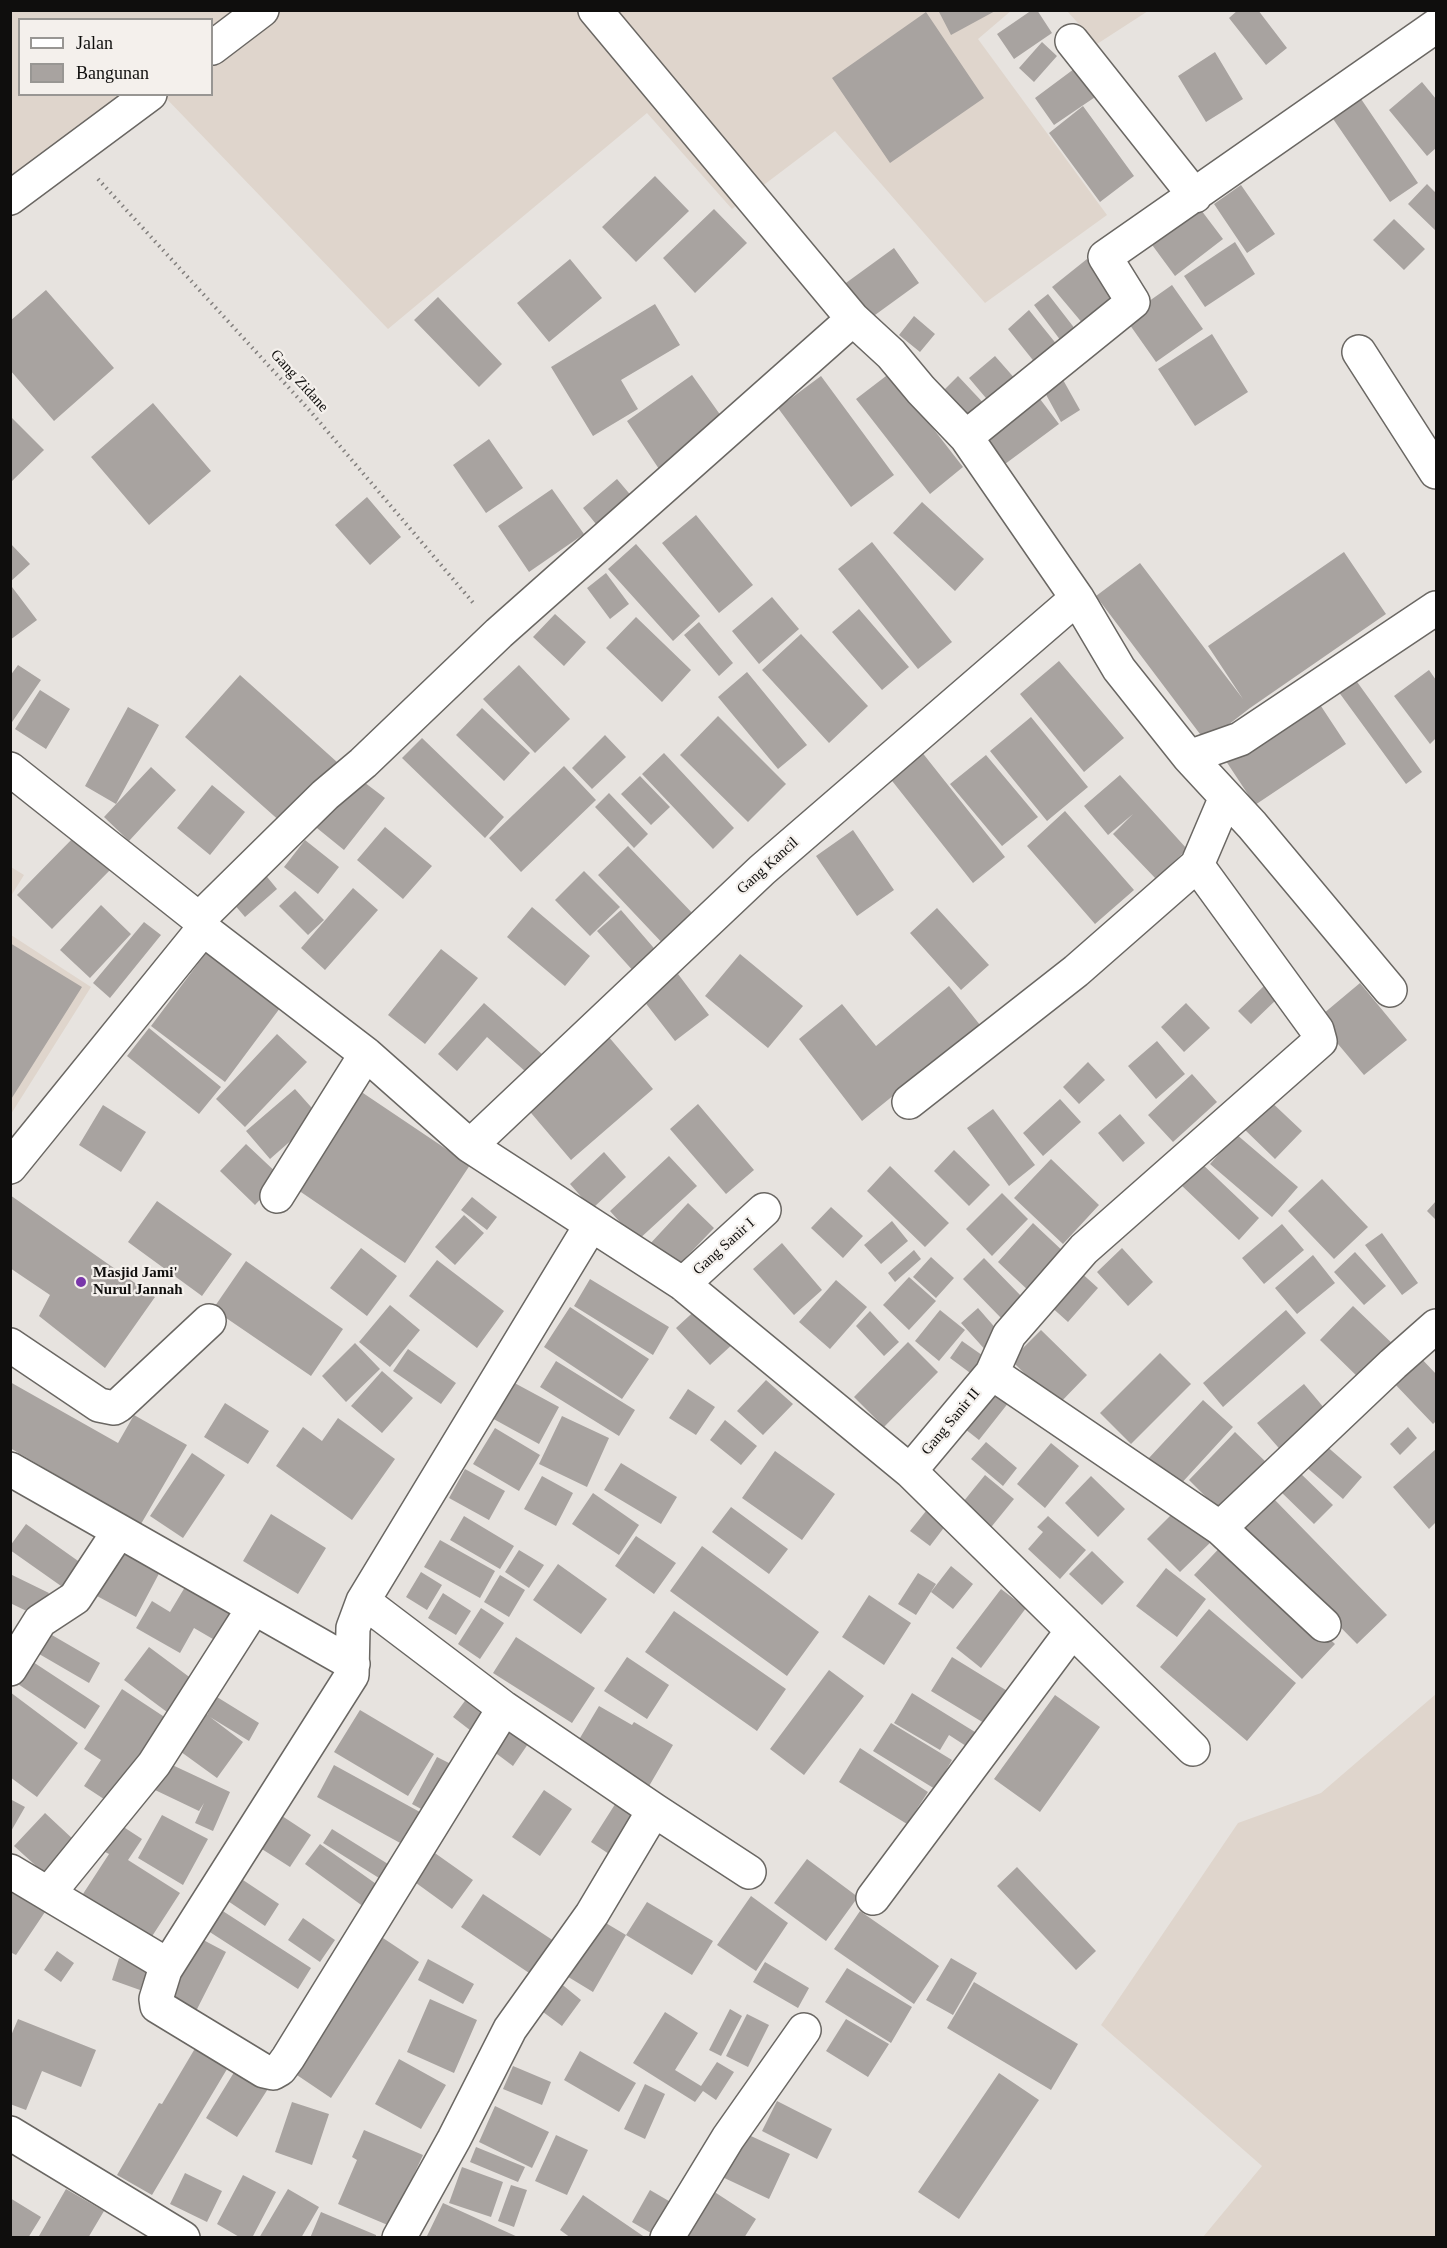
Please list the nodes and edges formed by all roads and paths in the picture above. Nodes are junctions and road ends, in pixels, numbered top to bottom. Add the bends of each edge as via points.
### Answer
1 (262, 10) edge
2 (595, 10) edge
3 (1437, 26) edge
4 (1072, 41) dead end
5 (213, 47) edge
6 (147, 96) edge
7 (73, 152) junction
8 (1195, 196) junction
9 (10, 198) edge
10 (853, 319) junction
11 (1359, 352) dead end
12 (966, 437) junction
13 (1437, 472) edge
14 (1077, 598) junction
15 (1437, 608) edge
16 (499, 633) junction
17 (1189, 757) junction
18 (10, 769) edge
19 (1226, 797) junction
20 (1197, 865) junction
21 (201, 924) junction
22 (1390, 990) dead end
23 (366, 1054) junction
24 (909, 1102) dead end
25 (470, 1146) junction
26 (10, 1167) edge
27 (277, 1196) dead end
28 (764, 1210) dead end
29 (591, 1225) junction
30 (683, 1284) junction
31 (209, 1321) dead end
32 (1437, 1326) edge
33 (10, 1345) edge
34 (992, 1373) junction
35 (10, 1469) edge
36 (910, 1471) junction
37 (1220, 1528) junction
38 (119, 1531) junction
39 (363, 1601) junction
40 (253, 1609) junction
41 (1324, 1625) dead end
42 (1072, 1631) junction
43 (352, 1664) junction
44 (10, 1669) edge
45 (504, 1707) junction
46 (1193, 1749) dead end
47 (654, 1810) junction
48 (10, 1871) edge
49 (749, 1872) dead end
50 (49, 1893) junction
51 (873, 1898) dead end
52 (165, 1970) junction
53 (804, 2030) dead end
54 (10, 2133) edge
55 (166, 2234) edge
56 (399, 2238) edge
57 (667, 2238) edge

1 - 5 street
2 - 10 street
3 - 8 street
4 - 8 street
6 - 7 street
7 - 9 street
7 - 16 path, Gang Zidane via 311,412
8 - 12 street via 1105,257 1132,302
10 - 12 street via 891,354
10 - 16 street
11 - 13 street
12 - 14 street
14 - 17 street via 1119,669
14 - 25 street, Gang Kancil via 762,870
15 - 17 street via 1240,739
16 - 21 street via 363,763 324,795
17 - 19 street
18 - 21 street
19 - 20 street
19 - 22 street
20 - 24 street via 1076,971
20 - 34 street, Gang Sanir II via 1317,1030 1320,1041 1084,1249 1009,1335
21 - 23 street
21 - 26 street
23 - 25 street
23 - 27 street
25 - 29 street
28 - 30 street, Gang Sanir I
29 - 30 street
29 - 39 street
30 - 36 street
31 - 33 street via 114,1408 99,1405
32 - 37 street
34 - 36 street, Gang Sanir II
34 - 37 street
35 - 38 street
36 - 42 street
37 - 41 street
38 - 40 street
38 - 44 street via 75,1598 40,1621
39 - 43 street via 353,1628
39 - 45 street
40 - 43 street
40 - 50 street via 154,1764
42 - 46 street
42 - 51 street
43 - 52 street via 352,1675
45 - 47 street
45 - 52 street via 280,2069 273,2073 264,2071 157,2006
47 - 49 street
47 - 56 street via 592,1914 510,2029
48 - 50 street
50 - 52 street via 159,1960
53 - 57 street via 728,2138
54 - 55 street

